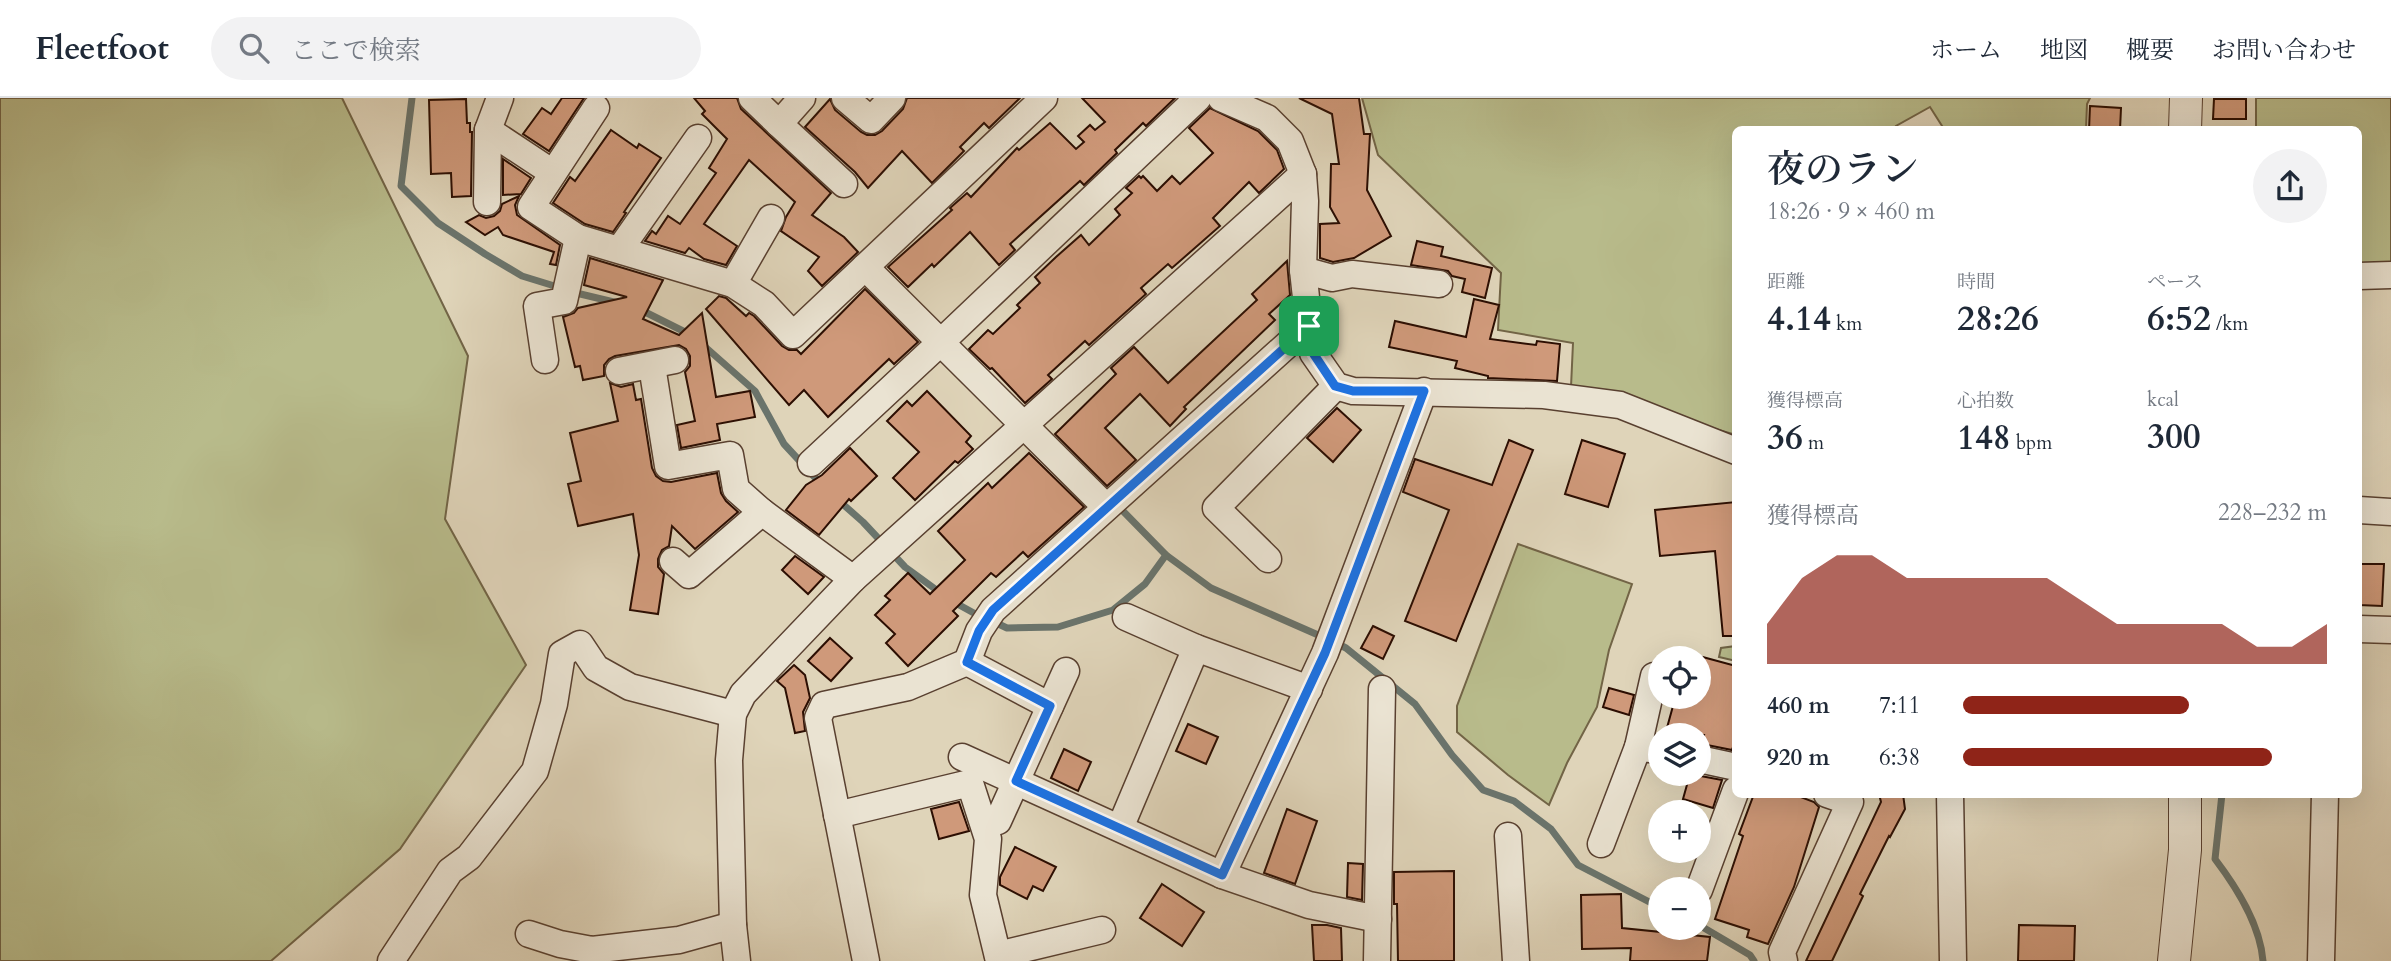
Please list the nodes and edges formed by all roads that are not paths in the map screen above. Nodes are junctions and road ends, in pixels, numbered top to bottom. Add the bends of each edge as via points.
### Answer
1 (500, 98) edge
2 (752, 98) edge
3 (802, 98) edge
4 (845, 98) edge
5 (892, 98) edge
6 (1044, 98) edge
7 (1198, 98) edge
8 (1221, 98) edge
9 (2186, 98) edge
10 (596, 108) dead end
11 (779, 124) junction
12 (2185, 126) edge
13 (488, 131) junction
14 (698, 138) dead end
15 (553, 173) junction
16 (1303, 174) junction
17 (844, 184) dead end
18 (487, 202) dead end
19 (771, 218) dead end
20 (578, 238) junction
21 (620, 249) junction
22 (865, 267) junction
23 (1303, 270) junction
24 (2391, 275) edge
25 (2362, 276) edge
26 (733, 284) junction
27 (1439, 284) dead end
28 (1309, 326) junction
29 (940, 343) junction
30 (545, 360) dead end
31 (619, 371) dead end
32 (1335, 386) junction
33 (1424, 391) junction
34 (1024, 425) junction
35 (1732, 449) edge
36 (811, 463) dead end
37 (1106, 507) junction
38 (2362, 510) edge
39 (762, 512) junction
40 (2391, 512) edge
41 (1268, 559) dead end
42 (673, 561) dead end
43 (853, 579) junction
44 (1126, 617) dead end
45 (2362, 629) edge
46 (2391, 630) edge
47 (1196, 648) junction
48 (967, 662) junction
49 (1066, 671) dead end
50 (1309, 689) junction
51 (1382, 689) dead end
52 (1050, 706) junction
53 (733, 714) junction
54 (1648, 751) edge
55 (962, 757) dead end
56 (1711, 762) edge
57 (1732, 766) edge
58 (1016, 781) junction
59 (1733, 798) edge
60 (1842, 798) edge
61 (1950, 798) edge
62 (2185, 798) edge
63 (2325, 798) edge
64 (837, 815) junction
65 (998, 821) dead end
66 (1120, 828) junction
67 (1508, 836) dead end
68 (1601, 844) dead end
69 (1222, 875) junction
70 (1704, 877) edge
71 (1378, 919) junction
72 (733, 925) junction
73 (1102, 930) dead end
74 (529, 934) dead end
75 (998, 958) edge
76 (391, 961) edge
77 (737, 961) edge
78 (866, 961) edge
79 (1377, 961) edge
80 (1516, 961) edge
81 (1784, 961) edge
82 (1953, 961) edge
83 (2174, 961) edge
84 (2321, 961) edge

1 - 13 street
2 - 11 street
3 - 11 street
4 - 5 street via 871,120
6 - 22 street
7 - 29 street
8 - 16 street via 1267,118 1290,141
9 - 12 street
10 - 15 street
11 - 17 street
13 - 15 street
13 - 18 street
14 - 21 street
15 - 20 street via 531,207
16 - 23 street
16 - 34 street
19 - 26 street
20 - 21 street
20 - 30 street via 566,291 537,306
21 - 26 street
22 - 26 street via 793,335 764,304
22 - 29 street
23 - 27 street via 1332,278 1352,274
23 - 28 street
24 - 25 street
28 - 32 street via 1313,353
28 - 37 street
29 - 34 street
29 - 36 street
31 - 39 street via 664,363 668,467 730,455 736,489
32 - 33 street via 1353,391
32 - 41 street via 1216,508
33 - 35 street via 1544,395 1620,405
33 - 50 street
34 - 37 street
34 - 43 street
37 - 48 street via 986,620
38 - 40 street
39 - 42 street via 689,575
39 - 43 street
43 - 53 street via 743,694
44 - 47 street
45 - 46 street
47 - 50 street
47 - 66 street
48 - 52 street
48 - 64 street via 908,687 824,705 818,718
49 - 52 street
50 - 69 street
51 - 71 street
52 - 58 street
53 - 72 street via 729,760
53 - 76 street via 630,688 596,668 580,644 562,654 535,771 469,857 450,871
54 - 68 street
55 - 58 street
56 - 57 street
58 - 65 street
58 - 66 street
59 - 70 street
60 - 81 street via 1782,952
61 - 82 street
62 - 83 street via 2185,850
63 - 84 street
64 - 75 street via 970,783 988,839 983,895
64 - 78 street
66 - 69 street
67 - 80 street
69 - 71 street via 1309,905
71 - 79 street
72 - 74 street via 679,940 592,950
72 - 77 street
73 - 75 street

